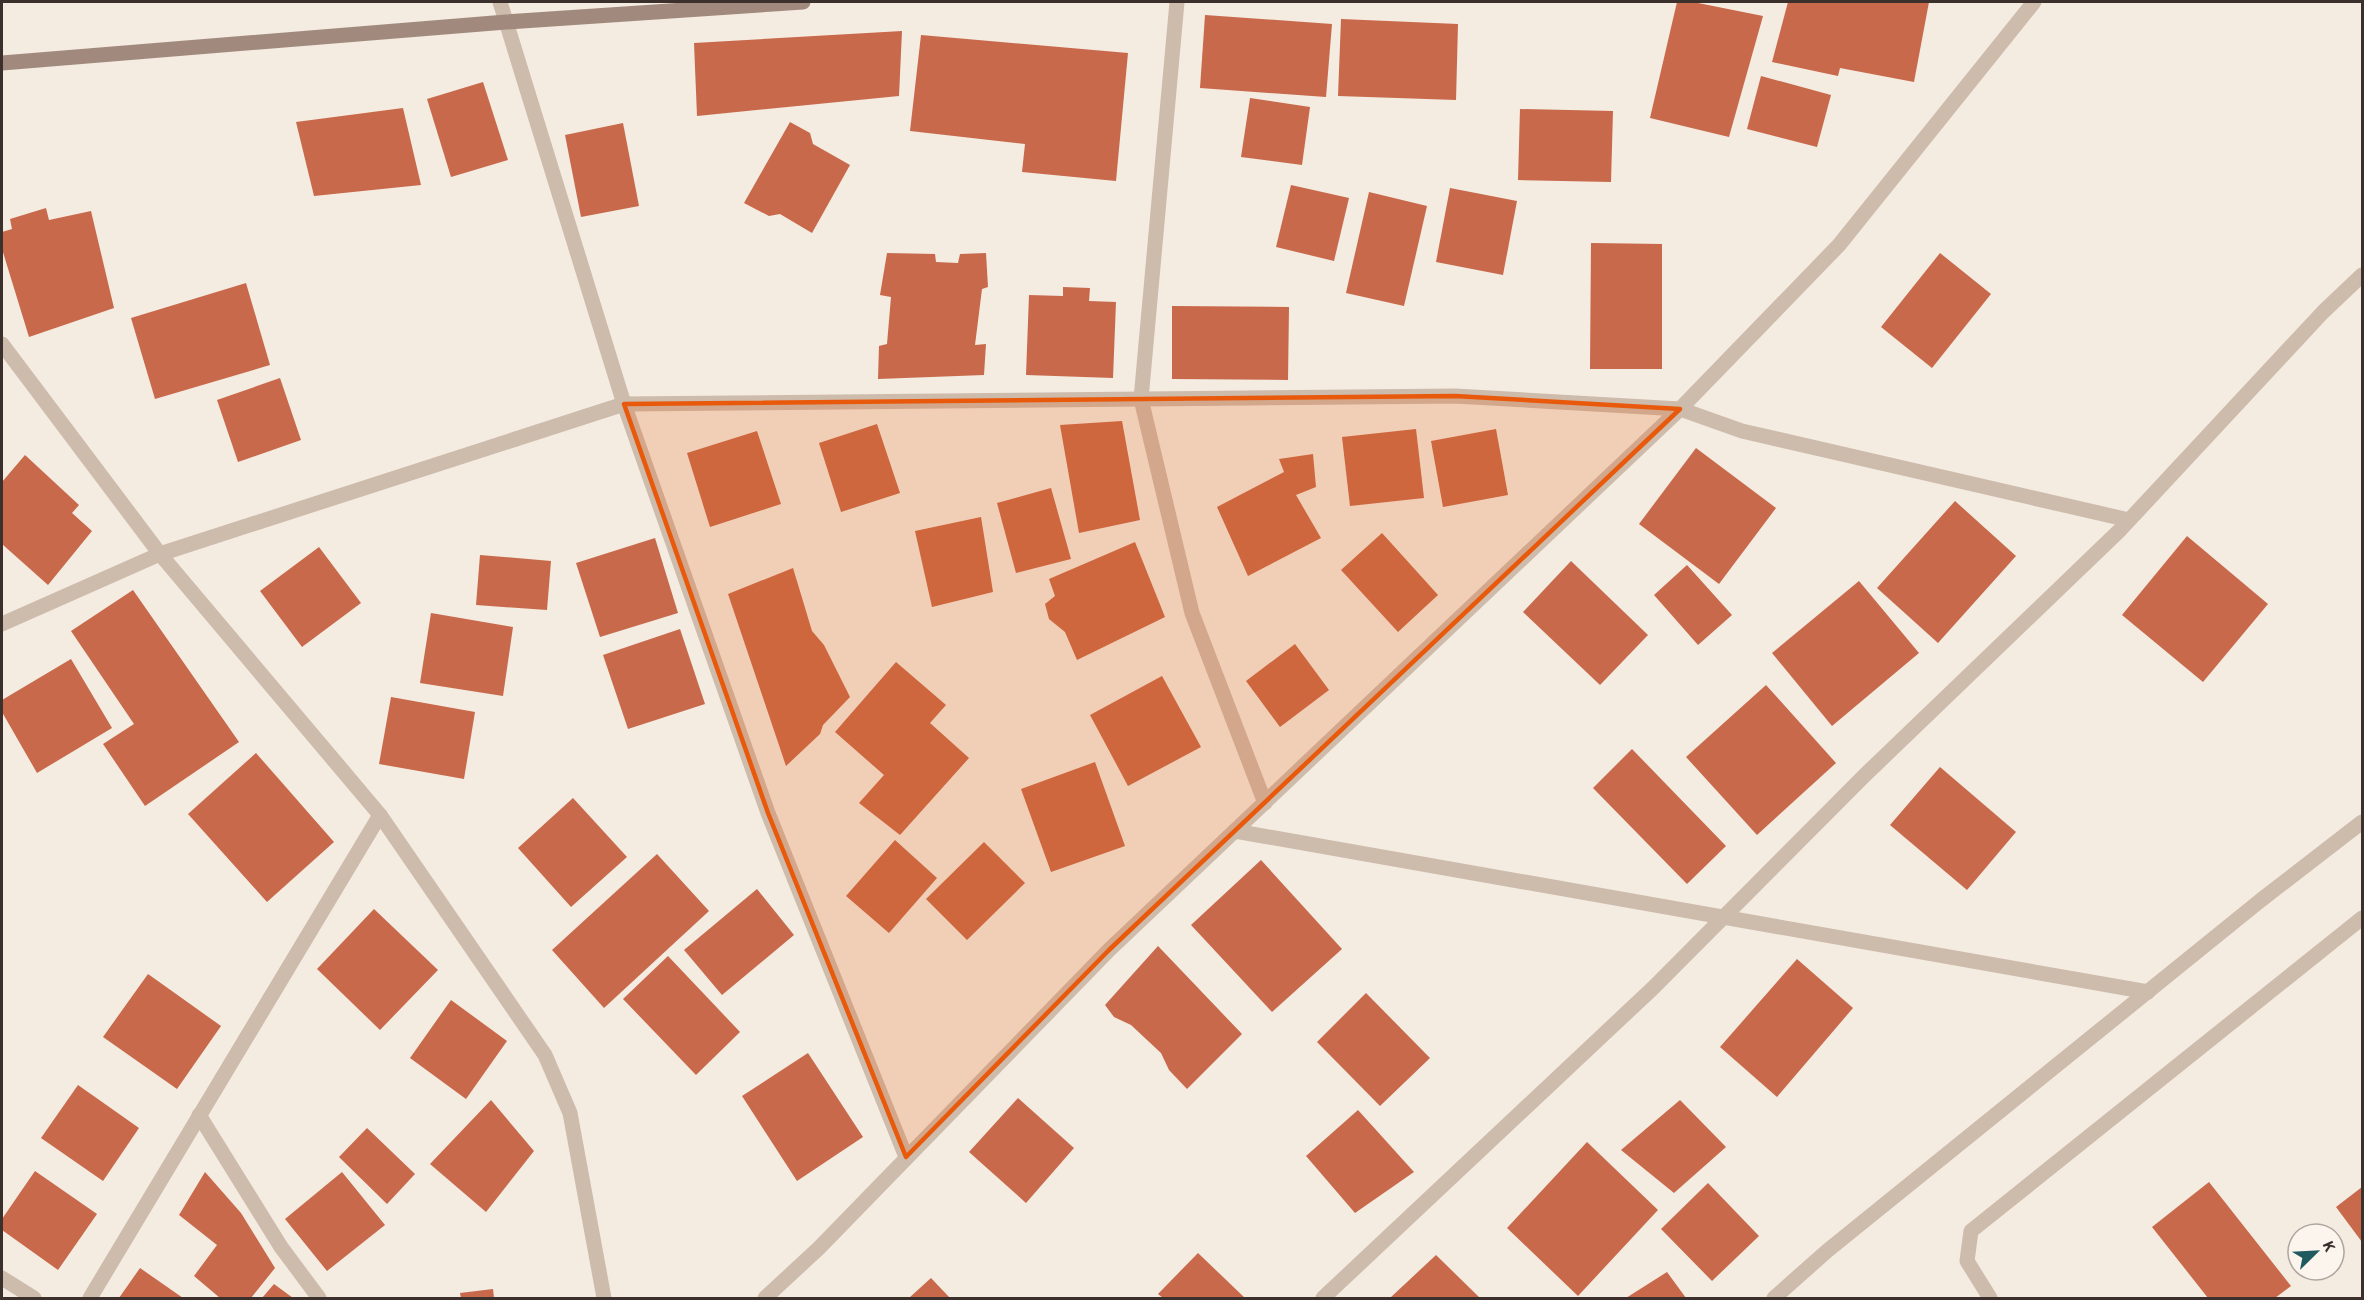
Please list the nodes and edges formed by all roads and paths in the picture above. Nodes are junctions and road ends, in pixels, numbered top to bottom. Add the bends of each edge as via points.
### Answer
1 (500, 2) edge
2 (803, 2) edge
3 (1177, 2) edge
4 (2034, 2) edge
5 (506, 22) junction
6 (2, 63) edge
7 (2362, 275) edge
8 (2, 344) edge
9 (1141, 399) junction
10 (624, 404) junction
11 (1680, 409) junction
12 (2129, 520) junction
13 (160, 554) junction
14 (2, 624) edge
15 (1265, 802) junction
16 (380, 815) junction
17 (2362, 822) edge
18 (1235, 831) junction
19 (1725, 916) junction
20 (2362, 918) edge
21 (2148, 992) junction
22 (199, 1115) junction
23 (906, 1157) junction
24 (2, 1278) edge
25 (34, 1299) edge
26 (90, 1299) edge
27 (319, 1299) edge
28 (604, 1299) edge
29 (765, 1299) edge
30 (1323, 1299) edge
31 (1774, 1299) edge
32 (1990, 1299) edge

1 - 5 street
2 - 5 street
3 - 9 street
4 - 11 street via 1839,245
5 - 6 street
5 - 10 street
7 - 12 street
8 - 13 street
9 - 10 street
9 - 11 street via 1455,396
9 - 15 street via 1192,613
10 - 13 street
10 - 23 street via 768,813
11 - 12 street via 1742,431
11 - 15 street
12 - 19 street
13 - 14 street
13 - 16 street
15 - 18 street
16 - 22 street
16 - 28 street via 544,1054 570,1113
17 - 21 street
18 - 19 street
18 - 23 street via 1109,950
19 - 21 street
19 - 30 street
20 - 32 street via 1971,1231 1967,1261
21 - 31 street via 1827,1251
22 - 26 street
22 - 27 street
23 - 29 street
24 - 25 street

